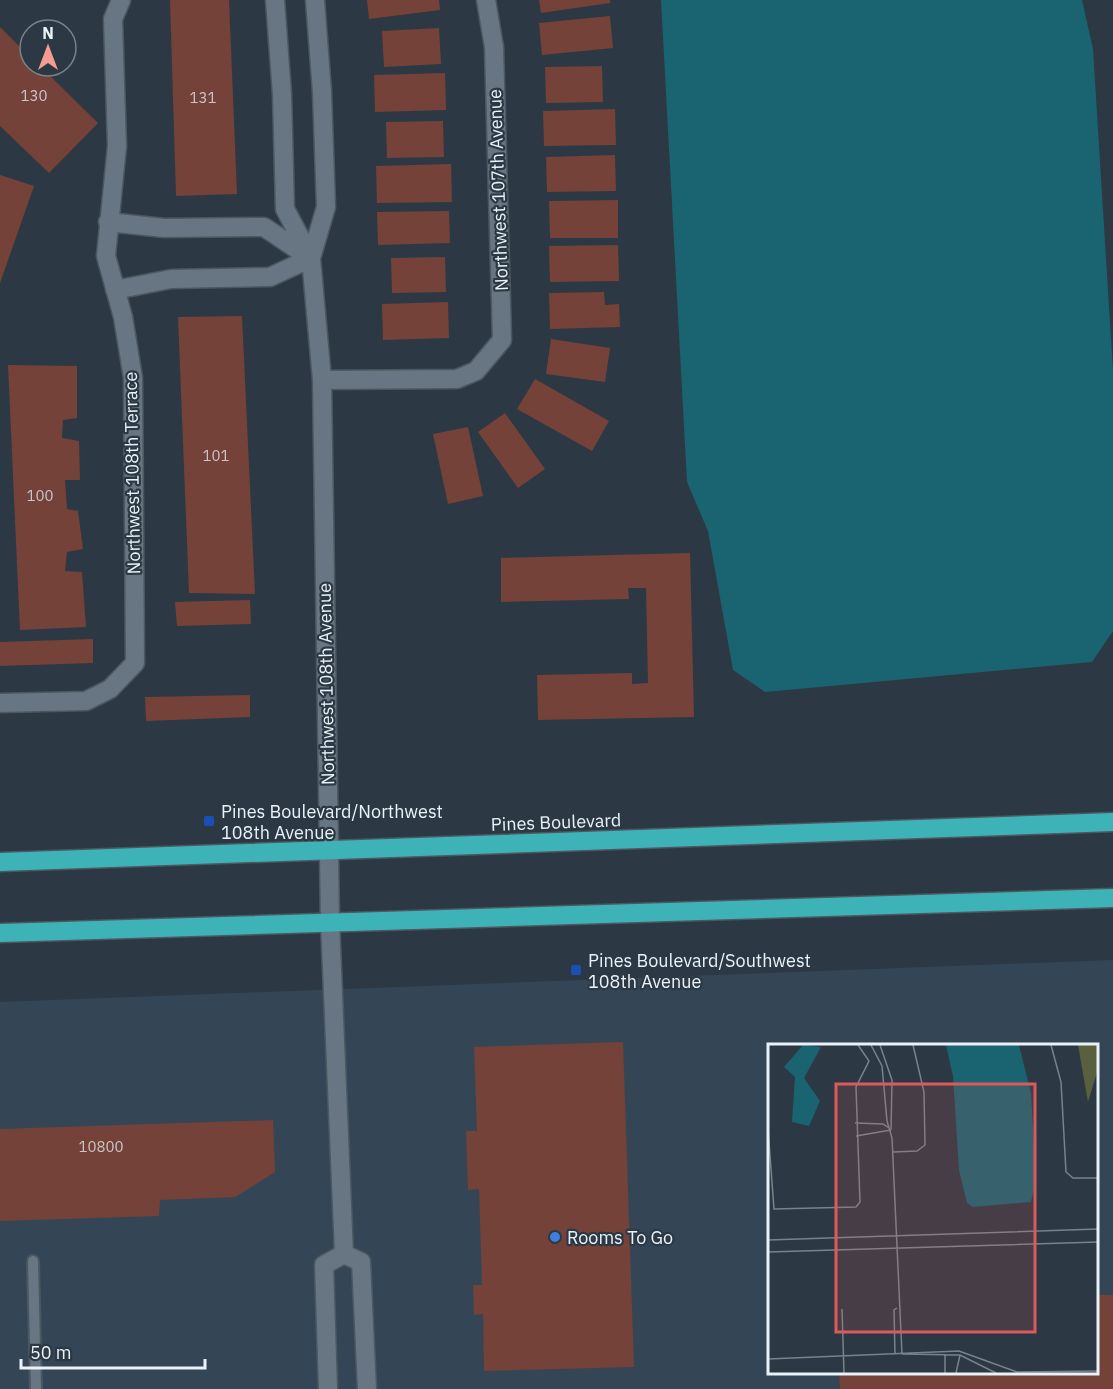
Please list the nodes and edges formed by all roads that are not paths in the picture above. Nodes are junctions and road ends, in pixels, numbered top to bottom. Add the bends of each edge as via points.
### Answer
1 (121, 0) edge
2 (274, 0) edge
3 (315, 0) edge
4 (486, 0) edge
5 (108, 222) junction
6 (311, 258) junction
7 (115, 290) junction
8 (322, 380) junction
9 (0, 703) edge
10 (1113, 822) edge
11 (329, 852) junction
12 (0, 862) edge
13 (1113, 898) edge
14 (330, 922) junction
15 (0, 933) edge
16 (344, 1254) junction
17 (33, 1261) dead end
18 (36, 1389) edge
19 (328, 1389) edge
20 (367, 1389) edge

1 - 5 street, Northwest 108th Terrace via 113,19 117,146
2 - 6 street, Northwest 108th Avenue via 282,93 285,209
3 - 6 street, Northwest 108th Avenue via 326,207
4 - 8 street, Northwest 107th Avenue via 494,47 502,340 476,371 457,379
5 - 6 street via 164,228 264,227
5 - 7 street, Northwest 108th Terrace via 106,256
6 - 7 street via 270,277 171,279
6 - 8 street, Northwest 108th Avenue
7 - 9 street, Northwest 108th Terrace via 133,378 135,663 110,689 86,701
8 - 11 street, Northwest 108th Avenue
10 - 11 highway, Pines Boulevard
11 - 12 highway, Pines Boulevard
11 - 14 street, Northwest 108th Avenue
13 - 14 highway
14 - 15 highway
14 - 16 street, Northwest 108th Avenue
16 - 19 street via 324,1265
16 - 20 street via 361,1262
17 - 18 lane

